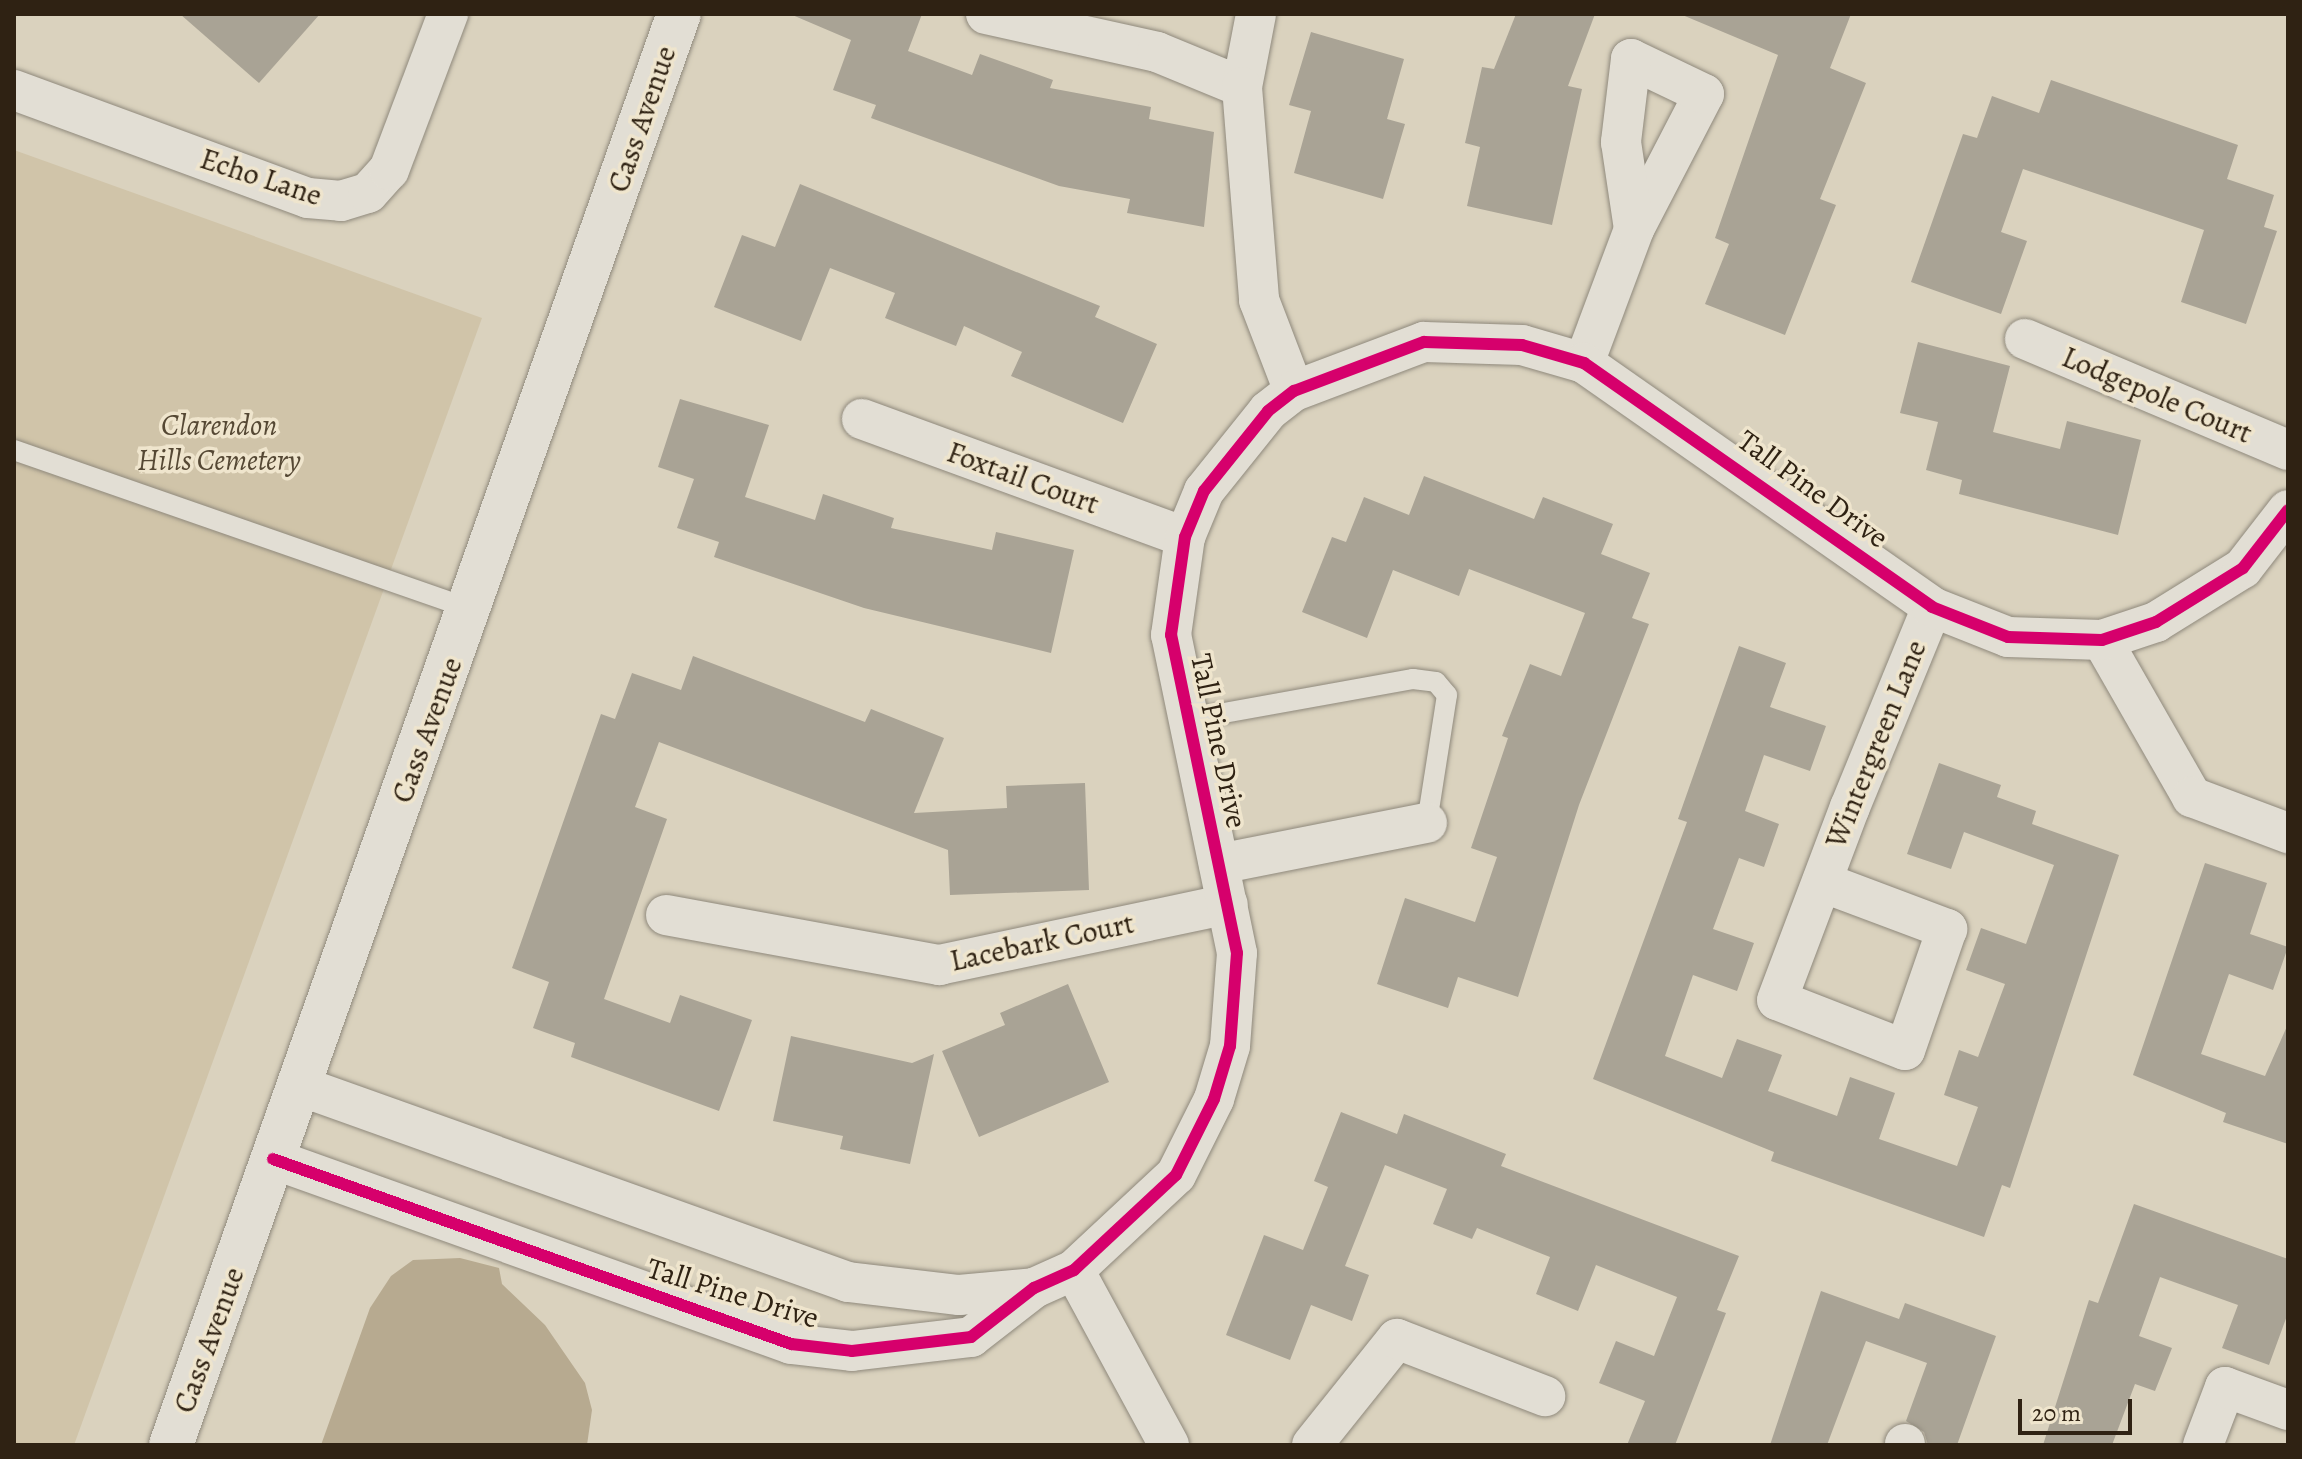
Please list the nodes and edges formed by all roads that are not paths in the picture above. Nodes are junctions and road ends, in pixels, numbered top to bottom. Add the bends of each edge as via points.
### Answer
1 (448, 14) edge
2 (679, 14) edge
3 (986, 14) edge
4 (1256, 14) edge
5 (1242, 87) junction
6 (14, 90) edge
7 (1634, 229) dead end
8 (2025, 339) dead end
9 (1584, 363) junction
10 (1294, 391) junction
11 (862, 419) dead end
12 (14, 450) edge
13 (2288, 450) edge
14 (2288, 510) edge
15 (1185, 537) junction
16 (1932, 607) junction
17 (470, 609) junction
18 (2102, 640) junction
19 (1185, 720) junction
20 (1427, 823) joint
21 (2288, 833) edge
22 (1219, 864) junction
23 (1822, 882) junction
24 (1228, 904) junction
25 (666, 915) dead end
26 (300, 1086) junction
27 (273, 1159) junction
28 (1074, 1270) junction
29 (1034, 1288) junction
30 (1545, 1396) dead end
31 (2288, 1410) edge
32 (171, 1445) edge
33 (1169, 1445) edge
34 (1312, 1445) edge
35 (2203, 1445) edge

1 - 6 street, Echo Lane via 389,170 368,193 341,201 308,198
2 - 17 main road, Cass Avenue
3 - 5 street via 1157,52
4 - 5 street
5 - 10 street via 1259,300
7 - 9 street
8 - 13 street, Lodgepole Court
9 - 10 street, Tall Pine Drive via 1522,345 1424,342
9 - 16 street, Tall Pine Drive
10 - 15 street, Tall Pine Drive via 1226,459
11 - 15 street, Foxtail Court
12 - 17 lane
14 - 18 street, Tall Pine Drive via 2272,538 2219,585 2156,622
15 - 19 street, Tall Pine Drive via 1171,635
16 - 18 street, Tall Pine Drive via 2008,637
16 - 23 street, Wintergreen Lane
17 - 26 main road, Cass Avenue
18 - 21 street via 2192,797
19 - 20 lane via 1413,679 1436,682 1447,695
19 - 22 street, Tall Pine Drive
20 - 22 street
22 - 24 street, Tall Pine Drive
23 - 23 street, Wintergreen Lane via 1777,1000 1905,1050 1947,929
24 - 25 street, Lacebark Court via 939,965
24 - 28 street, Tall Pine Drive via 1238,992 1214,1099 1156,1200
26 - 27 main road, Cass Avenue
26 - 29 street, Tall Pine Drive via 848,1282 959,1295
27 - 29 street, Tall Pine Drive via 791,1344 883,1350 971,1337
27 - 32 main road, Cass Avenue
28 - 29 street, Tall Pine Drive
28 - 33 street
30 - 34 street via 1397,1339
31 - 35 street via 2225,1387

